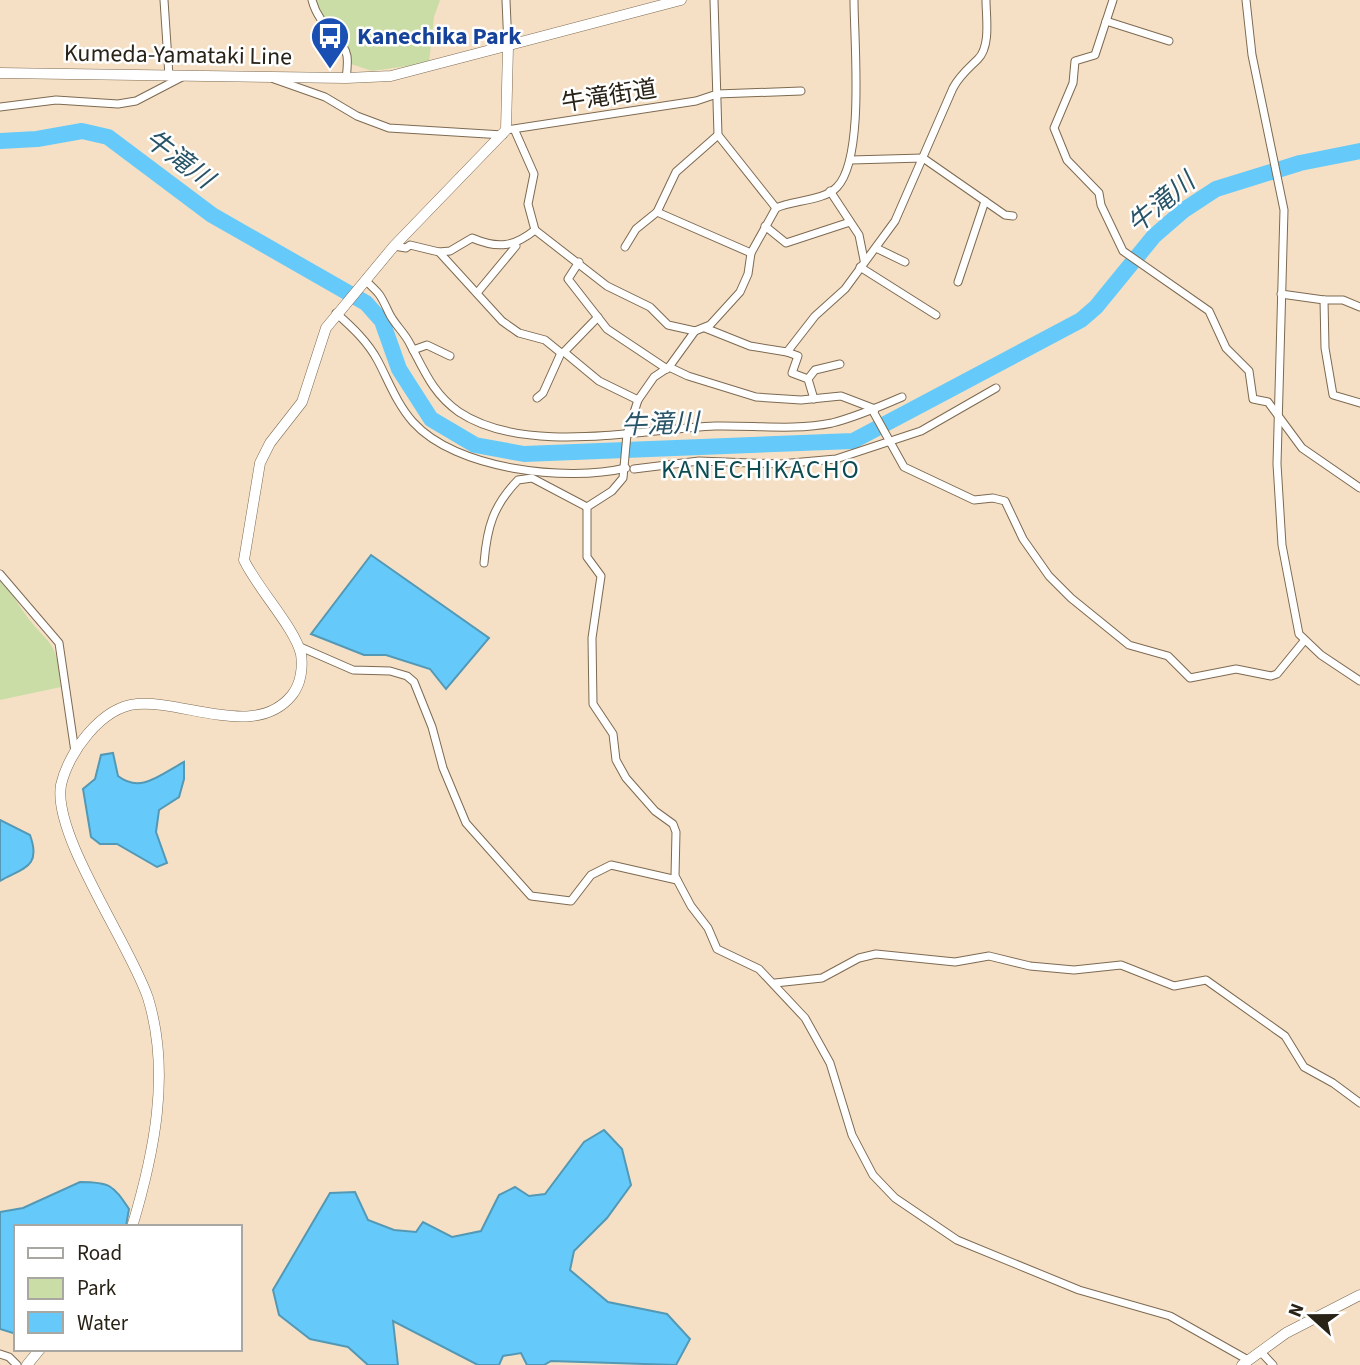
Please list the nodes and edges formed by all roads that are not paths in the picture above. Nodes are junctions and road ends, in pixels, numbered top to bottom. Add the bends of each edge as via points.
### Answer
1 (164, 0) edge
2 (312, 0) edge
3 (506, 0) edge
4 (681, 0) edge
5 (714, 0) edge
6 (854, 0) edge
7 (986, 0) edge
8 (1113, 0) edge
9 (1246, 0) edge
10 (1106, 21) junction
11 (1169, 40) dead end
12 (508, 47) junction
13 (0, 73) edge
14 (169, 76) junction
15 (184, 76) junction
16 (270, 77) junction
17 (346, 78) junction
18 (801, 91) dead end
19 (717, 94) junction
20 (0, 107) edge
21 (508, 132) junction
22 (718, 135) junction
23 (923, 158) junction
24 (851, 160) junction
25 (830, 191) junction
26 (985, 201) junction
27 (776, 208) junction
28 (657, 212) junction
29 (1013, 216) dead end
30 (850, 222) junction
31 (765, 226) junction
32 (535, 230) junction
33 (519, 243) junction
34 (394, 246) junction
35 (625, 247) dead end
36 (876, 248) junction
37 (439, 252) junction
38 (751, 253) junction
39 (579, 262) junction
40 (905, 262) dead end
41 (862, 263) junction
42 (958, 282) dead end
43 (363, 283) junction
44 (477, 293) junction
45 (1281, 294) junction
46 (1324, 300) junction
47 (1360, 307) edge
48 (340, 309) junction
49 (936, 315) dead end
50 (598, 317) junction
51 (705, 328) junction
52 (695, 331) junction
53 (413, 350) junction
54 (787, 352) junction
55 (563, 353) junction
56 (450, 356) dead end
57 (840, 364) dead end
58 (668, 368) junction
59 (808, 379) junction
60 (996, 388) dead end
61 (902, 397) dead end
62 (537, 398) dead end
63 (814, 398) junction
64 (638, 400) junction
65 (1360, 403) edge
66 (875, 411) junction
67 (1279, 416) junction
68 (627, 436) junction
69 (889, 441) junction
70 (629, 466) junction
71 (1360, 488) edge
72 (587, 507) junction
73 (484, 563) dead end
74 (0, 574) edge
75 (1304, 640) junction
76 (298, 646) junction
77 (1360, 681) edge
78 (75, 752) junction
79 (677, 880) junction
80 (775, 983) junction
81 (1360, 1103) edge
82 (132, 1225) edge
83 (1360, 1295) edge
84 (38, 1351) edge
85 (1260, 1351) junction
86 (0, 1354) edge
87 (1245, 1363) edge
88 (17, 1365) edge
89 (27, 1365) edge
90 (1273, 1365) edge

1 - 14 street
2 - 17 street via 324,28 347,55
3 - 12 street
4 - 12 street, Kumeda-Yamataki Line
5 - 19 street
6 - 24 street via 855,146
7 - 23 street via 985,49 961,74
8 - 10 street
9 - 45 street via 1252,55 1284,210
10 - 11 street
10 - 67 street via 1095,55 1075,61 1073,82 1054,128 1067,160 1099,193 1123,251 1209,311 1226,348 1249,371 1253,399 1268,402
12 - 17 street, Kumeda-Yamataki Line via 391,76
12 - 21 street
13 - 14 street, Kumeda-Yamataki Line
14 - 15 street, Kumeda-Yamataki Line
15 - 16 street, Kumeda-Yamataki Line
15 - 20 street via 136,101 56,100
16 - 17 street, Kumeda-Yamataki Line
16 - 21 street, 牛滝街道 via 325,96 357,116 389,128
18 - 19 street, 牛滝街道
19 - 21 street, 牛滝街道
19 - 22 street
21 - 32 street via 534,174 528,204
21 - 34 street
22 - 27 street
22 - 28 street via 676,172
23 - 24 street
23 - 26 street
23 - 36 street via 895,221
24 - 25 street via 837,188
25 - 27 street
25 - 30 street
26 - 29 street
26 - 42 street
27 - 31 street
28 - 35 street via 636,229
28 - 38 street
30 - 31 street via 786,243
30 - 41 street via 859,235
31 - 38 street
32 - 33 street
32 - 39 street
33 - 37 street via 503,246 472,238
33 - 44 street
34 - 37 street
34 - 43 street
36 - 40 street
36 - 41 street
37 - 44 street
38 - 51 street via 740,292
39 - 50 street via 568,279
39 - 52 street via 607,286 650,307 668,325
41 - 49 street
41 - 54 street via 845,289 815,316
43 - 48 street
43 - 53 street via 383,298
44 - 55 street via 519,333 544,340
45 - 46 street
45 - 67 street
46 - 47 street via 1343,300
46 - 65 street via 1325,348 1333,395
48 - 70 street via 372,351 413,422 449,448 494,463 554,472 601,474
48 - 76 street via 320,343 302,402 264,453 245,537 244,560 250,574
50 - 55 street
50 - 58 street via 607,330
51 - 52 street
51 - 54 street via 750,346
52 - 58 street
53 - 56 street via 427,345
53 - 68 street via 433,388 462,414 512,431 574,438
54 - 59 street via 798,356 792,373
55 - 62 street
55 - 64 street via 599,381
57 - 59 street via 815,370
58 - 63 street via 756,397 783,401
58 - 64 street via 654,377
59 - 63 street
60 - 69 street via 921,431
61 - 66 street
63 - 66 street via 841,396
64 - 68 street
66 - 68 street via 815,425 700,427
66 - 69 street
67 - 71 street via 1302,448
67 - 75 street via 1282,545 1295,622
68 - 70 street
69 - 70 street via 808,464 699,461
69 - 75 street via 904,467 924,479 974,500 1005,501 1035,557 1071,598 1129,645 1168,656 1190,678 1236,669 1271,676
70 - 72 street via 612,491
72 - 73 street via 532,478 518,480 499,500 490,520
72 - 79 street via 587,556 601,576 592,638 593,704 612,734 616,760 626,778 673,824
74 - 78 street via 59,643
75 - 77 street
76 - 78 street via 302,667 296,690 274,711 247,717 135,704 98,724
76 - 79 street via 353,670 390,671 414,682 466,823 531,896 571,901 591,875 611,865
78 - 82 street via 61,784 60,804 76,850 147,996 154,1024 159,1108
79 - 80 street via 717,949 759,969
80 - 81 street via 822,978 876,954 955,962 989,956 1074,970 1121,965 1174,986 1206,980 1285,1036 1304,1067
80 - 87 street via 817,1036 852,1135 873,1175 895,1198 957,1240 1079,1290 1170,1316
83 - 85 street via 1320,1313
84 - 89 street
85 - 87 street
85 - 90 street
86 - 88 street

